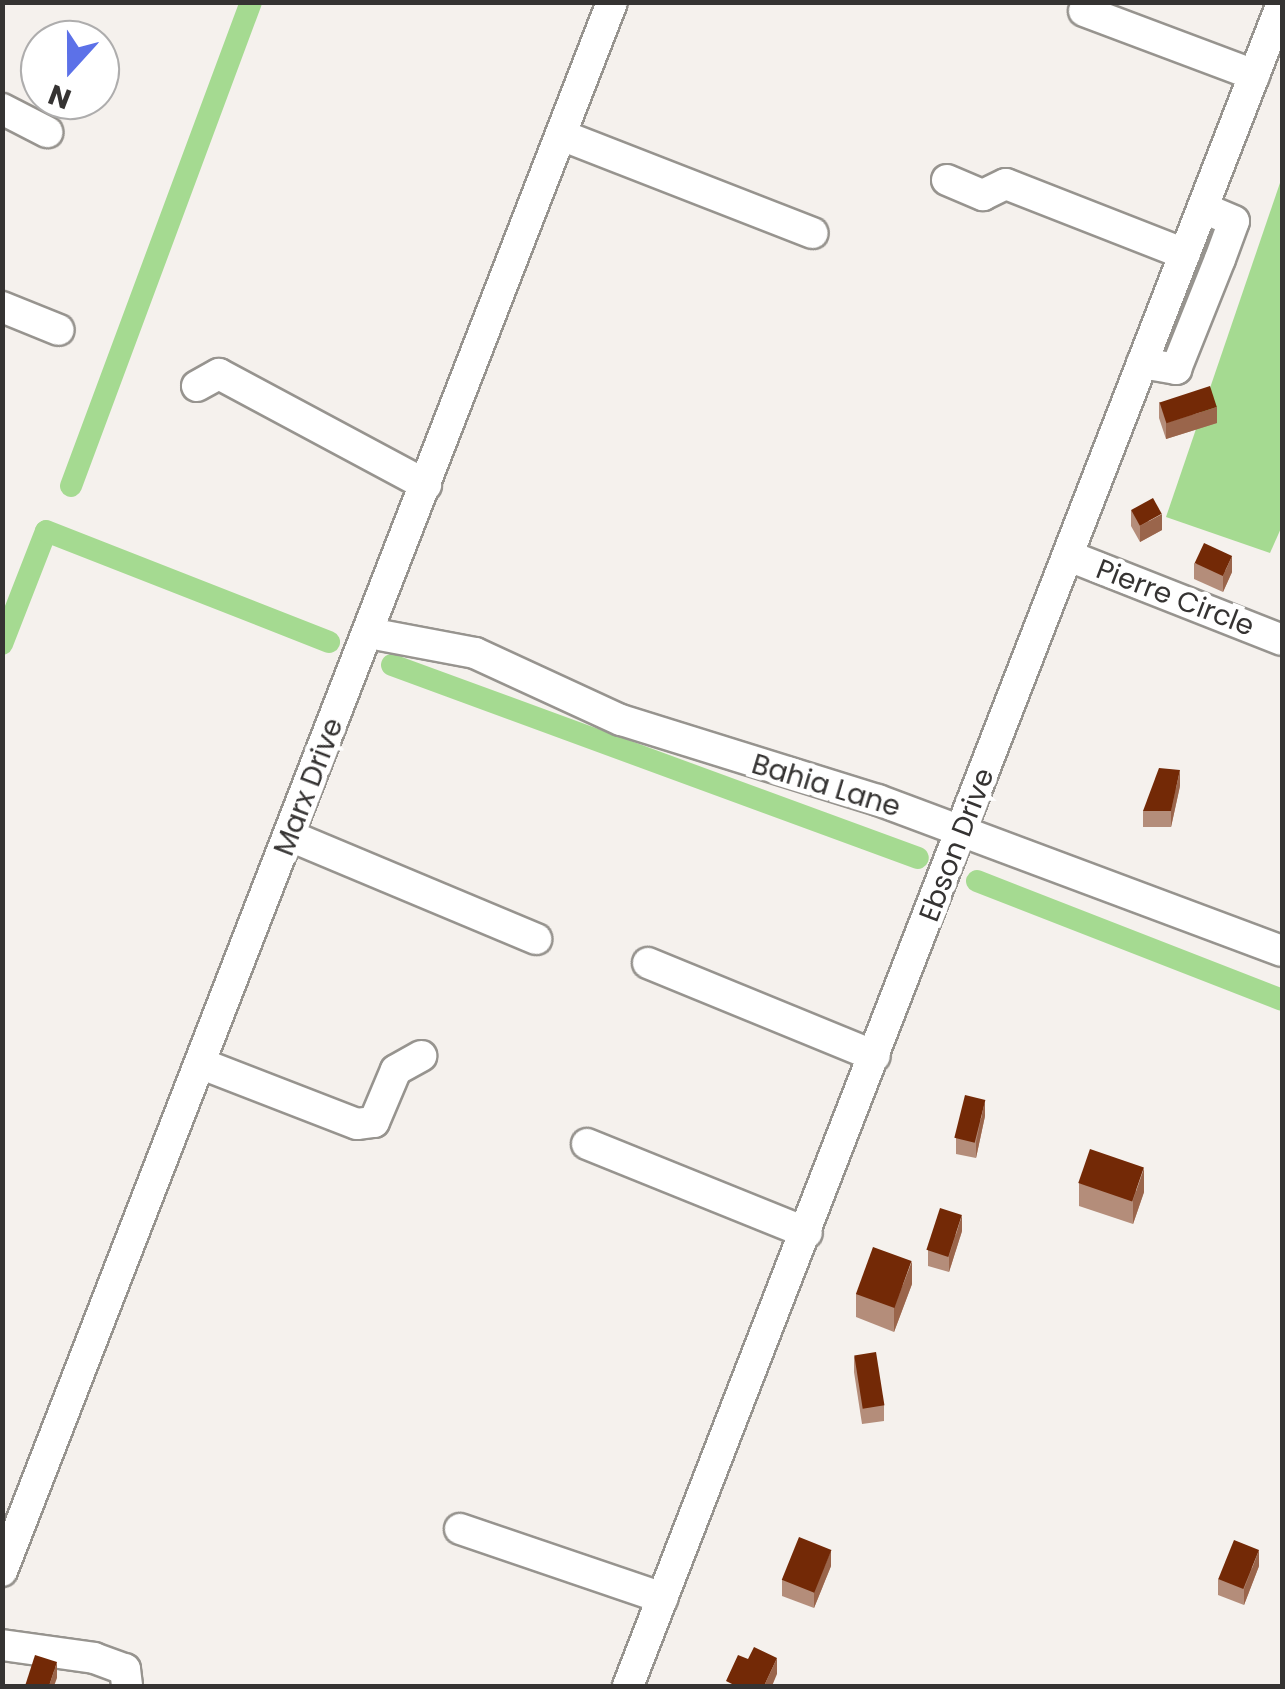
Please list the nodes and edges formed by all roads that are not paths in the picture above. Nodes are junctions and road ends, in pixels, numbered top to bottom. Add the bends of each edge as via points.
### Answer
1 (612, 2) edge
2 (1282, 2) edge
3 (1084, 11) dead end
4 (1254, 75) junction
5 (2, 108) edge
6 (47, 132) dead end
7 (561, 135) junction
8 (948, 180) dead end
9 (1203, 208) junction
10 (812, 234) dead end
11 (1185, 254) junction
12 (2, 308) edge
13 (58, 330) dead end
14 (1142, 363) junction
15 (197, 386) dead end
16 (426, 485) junction
17 (1068, 556) junction
18 (369, 633) junction
19 (1282, 640) edge
20 (963, 830) junction
21 (290, 836) junction
22 (536, 939) dead end
23 (1282, 951) edge
24 (648, 963) dead end
25 (420, 1056) dead end
26 (875, 1056) junction
27 (202, 1064) junction
28 (587, 1144) dead end
29 (807, 1233) junction
30 (460, 1529) dead end
31 (2, 1571) edge
32 (663, 1598) junction
33 (2, 1645) edge
34 (127, 1686) edge
35 (628, 1686) edge

1 - 7 street, Marx Drive
2 - 4 street, Ebson Drive
3 - 4 street
4 - 9 street, Ebson Drive
5 - 6 street
7 - 10 street
7 - 16 street, Marx Drive
8 - 11 street via 982,195 1006,184
9 - 11 street, Ebson Drive
9 - 14 street via 1234,222 1225,246 1176,369
11 - 14 street, Ebson Drive
12 - 13 street
14 - 17 street, Ebson Drive
15 - 16 street via 219,374
16 - 18 street, Marx Drive
17 - 19 street, Pierre Circle
17 - 20 street, Ebson Drive
18 - 20 street, Bahia Lane via 445,643 621,720
18 - 21 street, Marx Drive
20 - 23 street, Bahia Lane
20 - 26 street, Ebson Drive
21 - 22 street
21 - 27 street, Marx Drive
24 - 26 street
25 - 27 street via 396,1070 374,1122 357,1124
26 - 29 street, Ebson Drive
27 - 31 street, Marx Drive
28 - 29 street
29 - 32 street, Ebson Drive
30 - 32 street
32 - 35 street, Ebson Drive
33 - 34 street via 94,1658 125,1669

